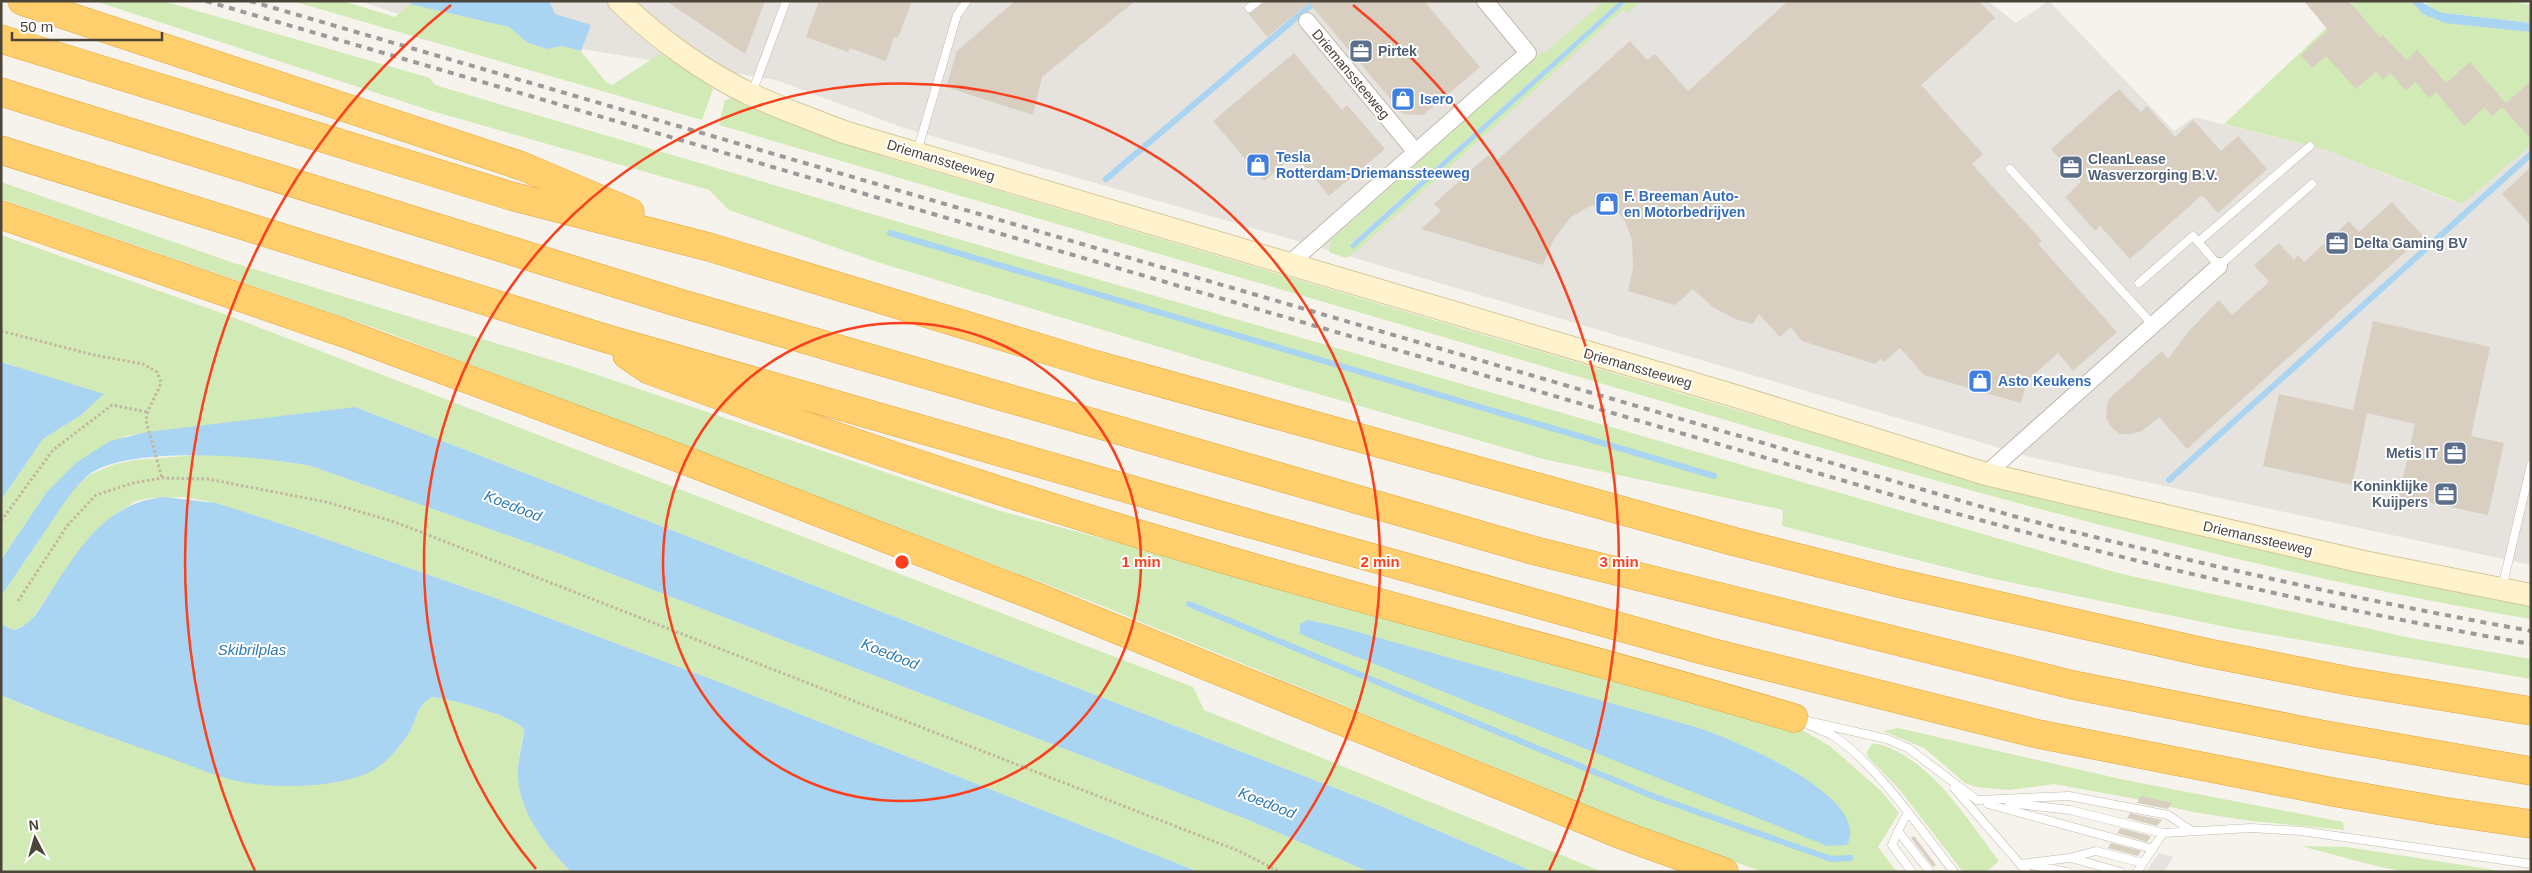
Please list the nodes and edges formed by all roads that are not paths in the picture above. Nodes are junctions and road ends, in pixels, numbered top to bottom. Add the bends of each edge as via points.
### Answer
1 (22, 1) edge
2 (619, 1) edge
3 (786, 1) edge
4 (967, 1) edge
5 (1258, 1) edge
6 (1485, 1) edge
7 (1249, 8) dead end
8 (1307, 21) dead end
9 (1, 39) edge
10 (1, 92) edge
11 (751, 94) junction
12 (2310, 146) dead end
13 (1, 150) edge
14 (1415, 151) junction
15 (917, 152) junction
16 (2010, 169) dead end
17 (2312, 184) dead end
18 (1, 215) edge
19 (2198, 242) junction
20 (709, 247) junction
21 (1289, 264) junction
22 (2219, 266) junction
23 (2139, 283) dead end
24 (2153, 325) junction
25 (601, 338) junction
26 (2531, 465) edge
27 (1986, 474) junction
28 (2502, 590) junction
29 (2531, 595) edge
30 (2531, 711) edge
31 (1794, 718) junction
32 (2531, 771) edge
33 (1945, 778) junction
34 (1977, 800) junction
35 (1908, 812) junction
36 (2531, 824) edge
37 (1898, 831) junction
38 (2192, 831) junction
39 (2163, 833) junction
40 (2153, 849) junction
41 (2069, 858) junction
42 (2143, 863) junction
43 (2021, 864) junction
44 (2531, 864) edge
45 (1724, 872) edge
46 (1912, 872) edge
47 (1930, 872) edge
48 (1954, 872) edge
49 (2027, 872) edge
50 (2035, 872) edge
51 (2067, 872) edge
52 (2121, 872) edge
53 (2137, 872) edge

1 - 20 highway via 522,166
2 - 11 main road, Driemanssteeweg via 679,50
3 - 11 lane
4 - 15 lane via 957,15
5 - 7 lane
6 - 14 street via 1528,52
8 - 14 street, Driemanssteeweg
9 - 20 highway via 511,196
10 - 32 highway via 676,302 1532,550 2073,685 2320,734
11 - 15 main road, Driemanssteeweg via 844,132
12 - 19 lane
13 - 25 highway
14 - 21 street
15 - 21 main road, Driemanssteeweg
16 - 24 lane
17 - 22 lane
18 - 45 highway via 334,330 666,453 1042,599 1622,835
19 - 22 lane
19 - 23 lane via 2193,236
20 - 30 highway via 1093,364 1833,567 2208,653 2349,681
21 - 27 main road, Driemanssteeweg
22 - 24 street
24 - 27 street
25 - 31 highway via 648,370 970,483 1221,558
25 - 36 highway via 1720,654 2038,734 2332,792
26 - 28 lane
27 - 28 main road, Driemanssteeweg via 2359,561
28 - 29 main road, Driemanssteeweg
31 - 33 lane via 1887,739 1908,748
31 - 35 lane via 1832,736 1862,761
33 - 34 lane
33 - 43 lane
34 - 38 lane via 2069,796 2168,815
34 - 39 lane via 2070,810
34 - 40 lane
35 - 37 lane
35 - 48 lane
37 - 46 lane via 1892,845
37 - 47 lane
38 - 39 lane
38 - 44 lane via 2251,828 2300,832
39 - 40 lane
40 - 42 lane
41 - 42 lane via 2096,851
41 - 43 lane
41 - 52 lane
42 - 53 lane
43 - 49 lane
43 - 50 lane
43 - 51 lane

